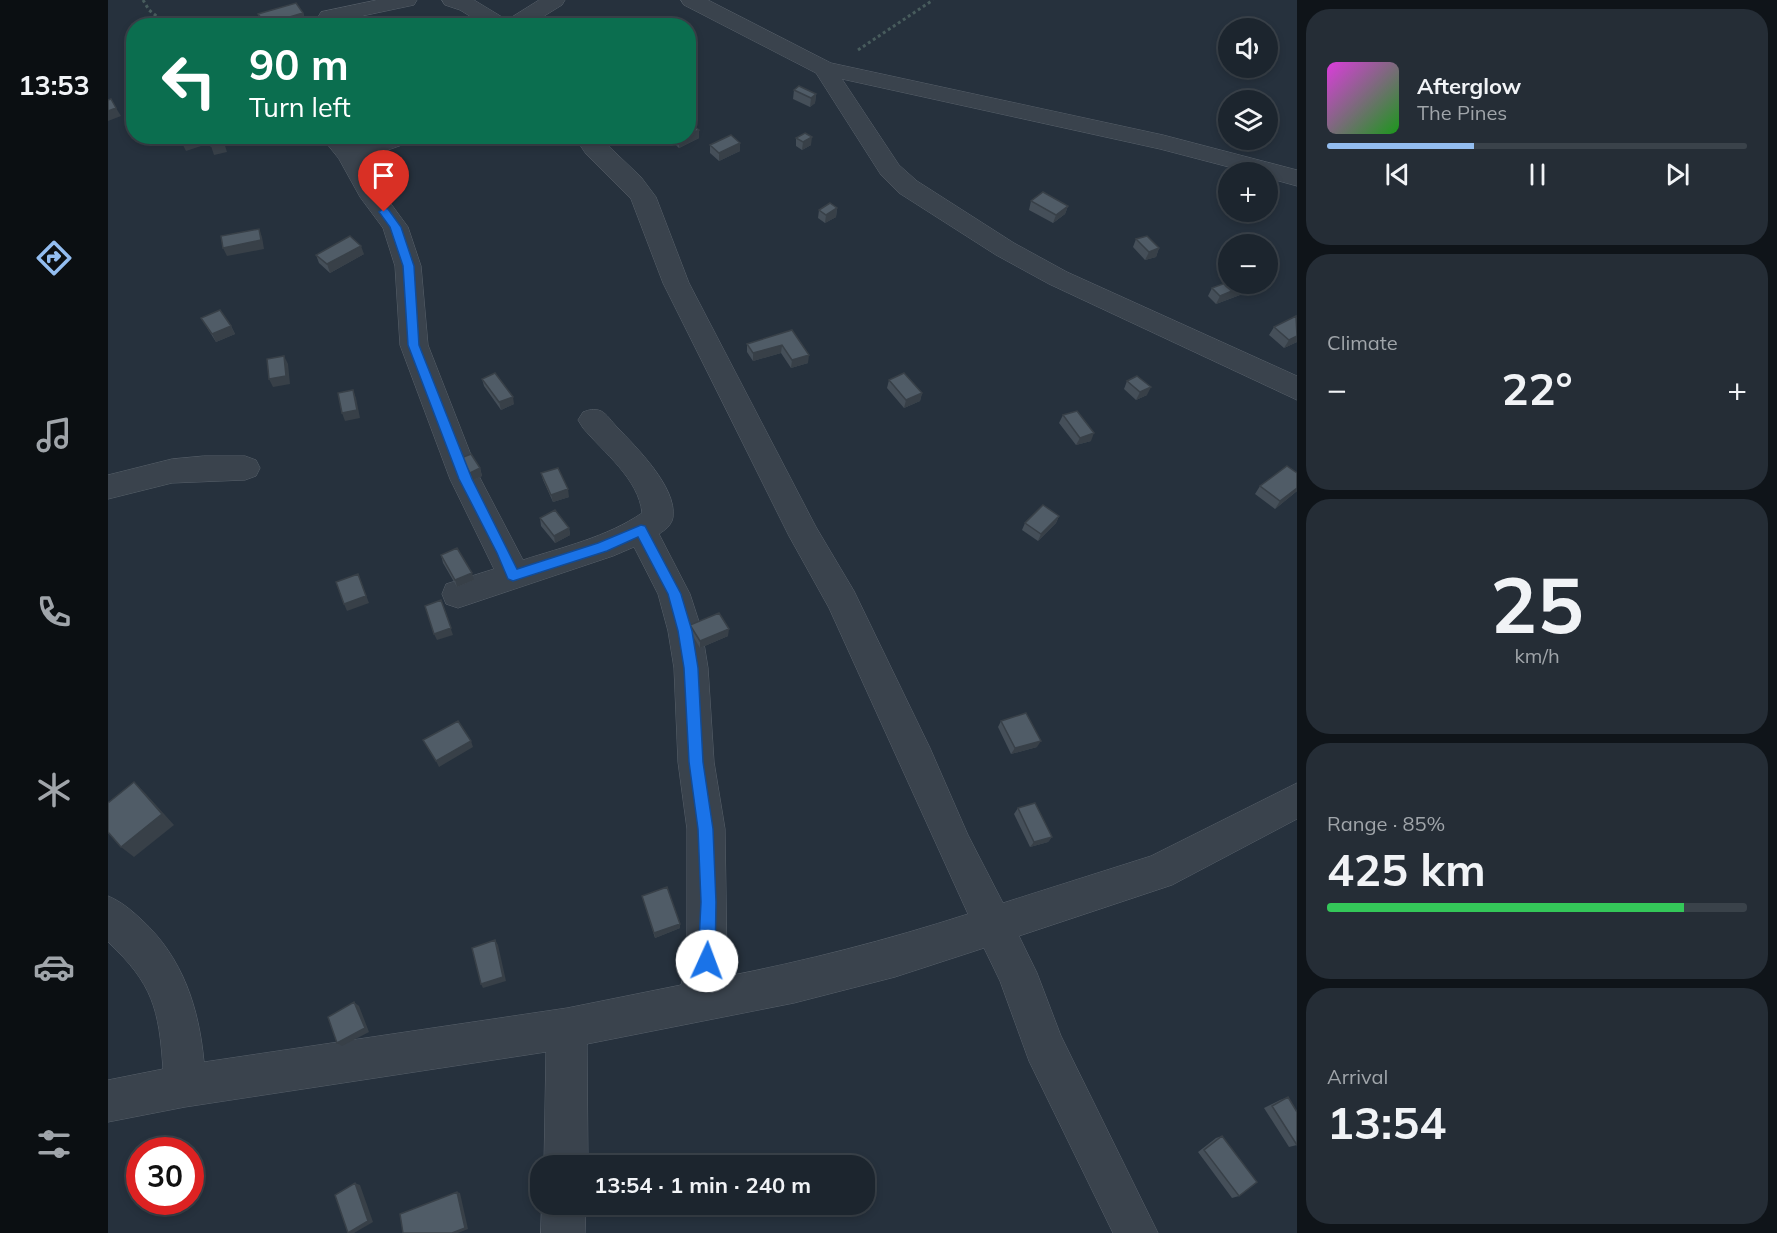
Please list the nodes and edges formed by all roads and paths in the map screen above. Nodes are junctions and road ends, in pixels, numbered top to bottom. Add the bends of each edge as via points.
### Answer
1 (143, 0) edge
2 (406, 0) edge
3 (453, 0) edge
4 (554, 0) edge
5 (692, 0) edge
6 (933, 0) edge
7 (329, 17) dead end
8 (160, 18) edge
9 (489, 18) edge
10 (525, 18) edge
11 (833, 70) junction
12 (592, 144) edge
13 (341, 146) edge
14 (1297, 178) edge
15 (1297, 389) edge
16 (593, 420) dead end
17 (245, 468) dead end
18 (108, 487) edge
19 (641, 530) junction
20 (513, 575) junction
21 (458, 594) dead end
22 (1297, 800) edge
23 (108, 915) edge
24 (994, 924) junction
25 (697, 1003) junction
26 (567, 1028) junction
27 (185, 1086) junction
28 (108, 1101) edge
29 (566, 1155) edge
30 (564, 1215) edge
31 (563, 1233) edge
32 (1136, 1233) edge

1 - 8 path
2 - 7 street
3 - 9 street
4 - 10 street
5 - 11 street
6 - 11 path
11 - 14 street via 1163,142
11 - 15 street via 890,170 908,188 1058,278
12 - 24 street via 643,198 676,284 842,601
13 - 20 street via 395,227 408,266 414,345 465,479
16 - 19 street via 640,473 655,499 658,518
17 - 18 street via 172,471
19 - 20 street via 602,548
19 - 25 street via 674,594 691,668 696,762 706,829 708,902 707,961
20 - 21 street
22 - 24 street via 1159,872
23 - 27 street via 154,961 171,994 181,1031
24 - 25 street via 894,957
24 - 32 street via 1044,1046
25 - 26 street
26 - 27 street
26 - 29 street
27 - 28 street
30 - 31 street

